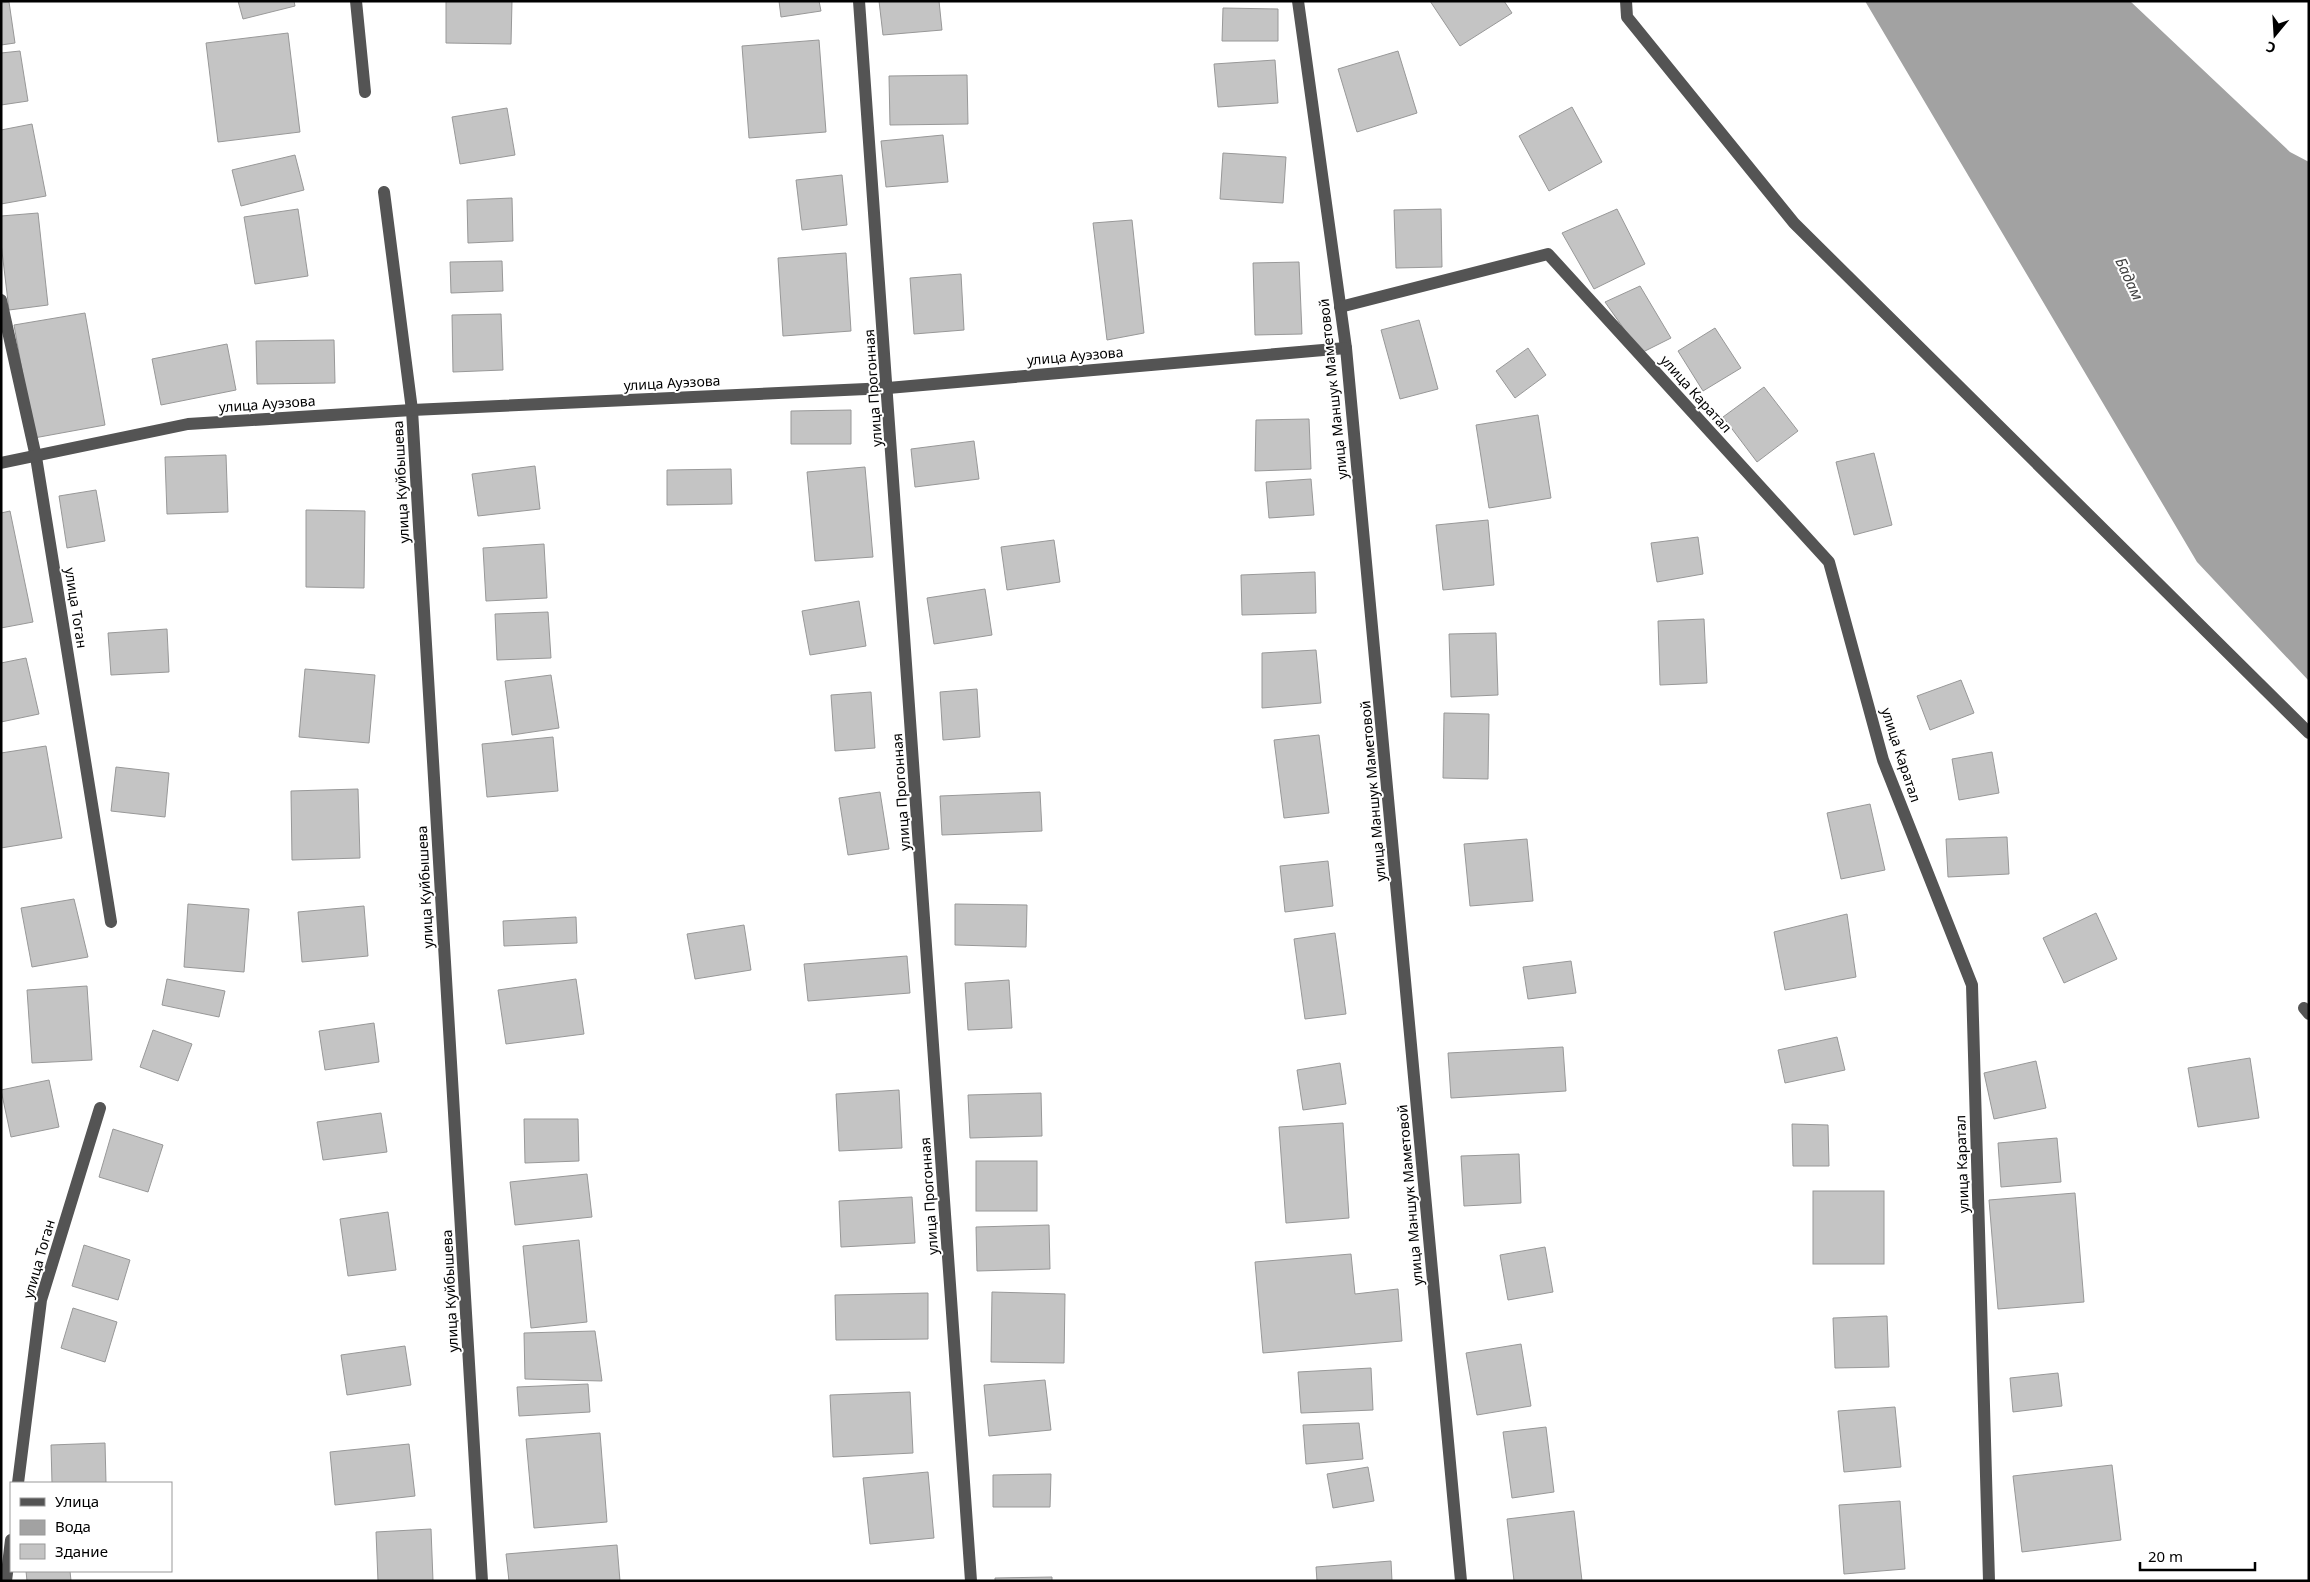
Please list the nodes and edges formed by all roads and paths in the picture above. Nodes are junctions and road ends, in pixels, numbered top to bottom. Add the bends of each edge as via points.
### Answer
1 (356, 1) edge
2 (859, 1) edge
3 (1298, 1) edge
4 (1626, 1) edge
5 (365, 92) dead end
6 (384, 192) dead end
7 (1, 300) edge
8 (1340, 307) junction
9 (1346, 348) junction
10 (888, 388) junction
11 (412, 410) junction
12 (36, 457) junction
13 (1, 464) edge
14 (2309, 733) edge
15 (112, 922) dead end
16 (100, 1108) dead end
17 (18, 1482) edge
18 (10, 1548) edge
19 (6, 1581) edge
20 (482, 1581) edge
21 (971, 1581) edge
22 (1462, 1581) edge
23 (1990, 1581) edge

1 - 5 street
2 - 10 street, улица Прогонная
3 - 8 street, улица Маншук Маметовой
4 - 14 street via 1627,17 1794,223
6 - 11 street, улица Куйбышева
7 - 12 street, улица Тоган
8 - 9 street, улица Маншук Маметовой
8 - 23 street, улица Каратал via 1548,254 1830,562 1883,760 1972,985
9 - 10 street, улица Ауэзова
9 - 22 street, улица Маншук Маметовой
10 - 11 street, улица Ауэзова
10 - 21 street, улица Прогонная
11 - 12 street, улица Ауэзова via 188,424
11 - 20 street, улица Куйбышева
12 - 13 street, улица Ауэзова
12 - 15 street, улица Тоган
16 - 17 street, улица Тоган via 41,1300
18 - 19 street

